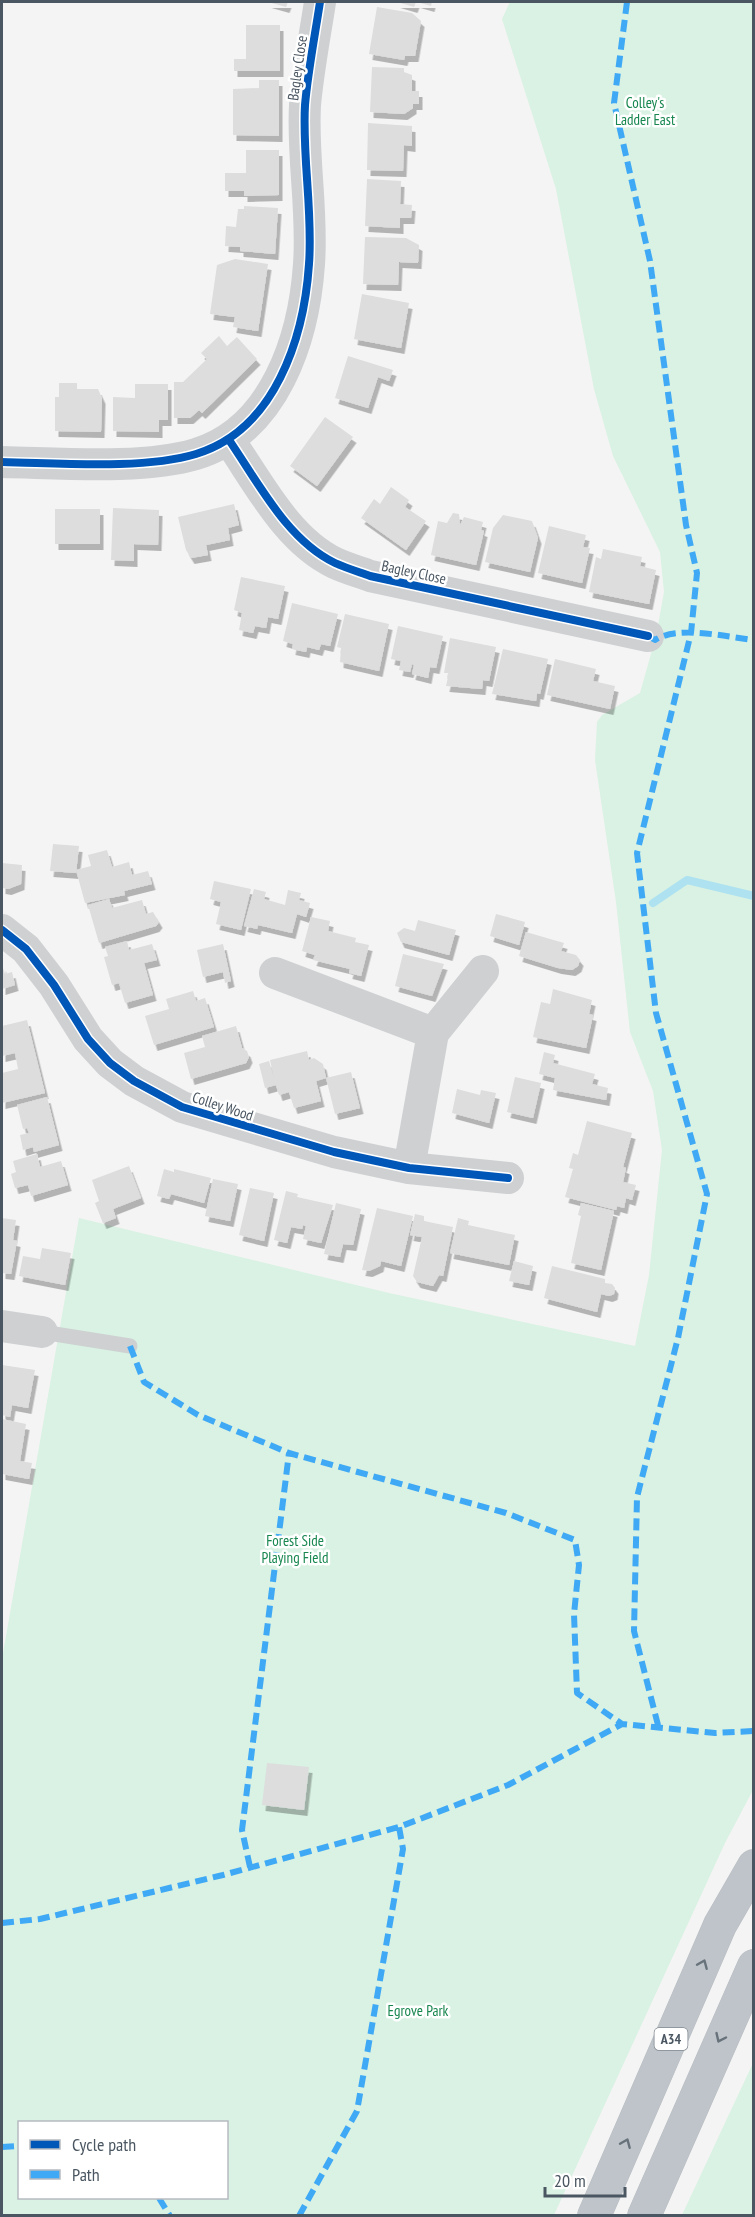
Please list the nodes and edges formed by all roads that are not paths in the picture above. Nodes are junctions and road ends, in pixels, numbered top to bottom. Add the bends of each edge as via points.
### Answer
1 (320, 2) edge
2 (230, 440) junction
3 (2, 462) edge
4 (648, 636) dead end
5 (2, 930) edge
6 (483, 971) dead end
7 (275, 973) dead end
8 (433, 1033) junction
9 (409, 1168) junction
10 (508, 1178) dead end
11 (2, 1326) edge
12 (42, 1332) joint
13 (130, 1346) dead end
14 (753, 1866) edge
15 (753, 1966) edge
16 (594, 2216) edge
17 (644, 2216) edge

1 - 2 street, Bagley Close via 305,105 309,263 300,323 281,378 257,415
2 - 3 street, Bagley Close via 195,454 149,462
2 - 4 street, Bagley Close via 275,508 302,538 333,562 370,576
5 - 9 street, Colley Wood via 26,949 88,1039 134,1081 182,1107 251,1129
6 - 8 street
7 - 8 street
8 - 9 street
9 - 10 street, Colley Wood
11 - 12 street
12 - 13 lane
16 -> 14 highway, A34 via 720,1925
15 -> 17 highway

